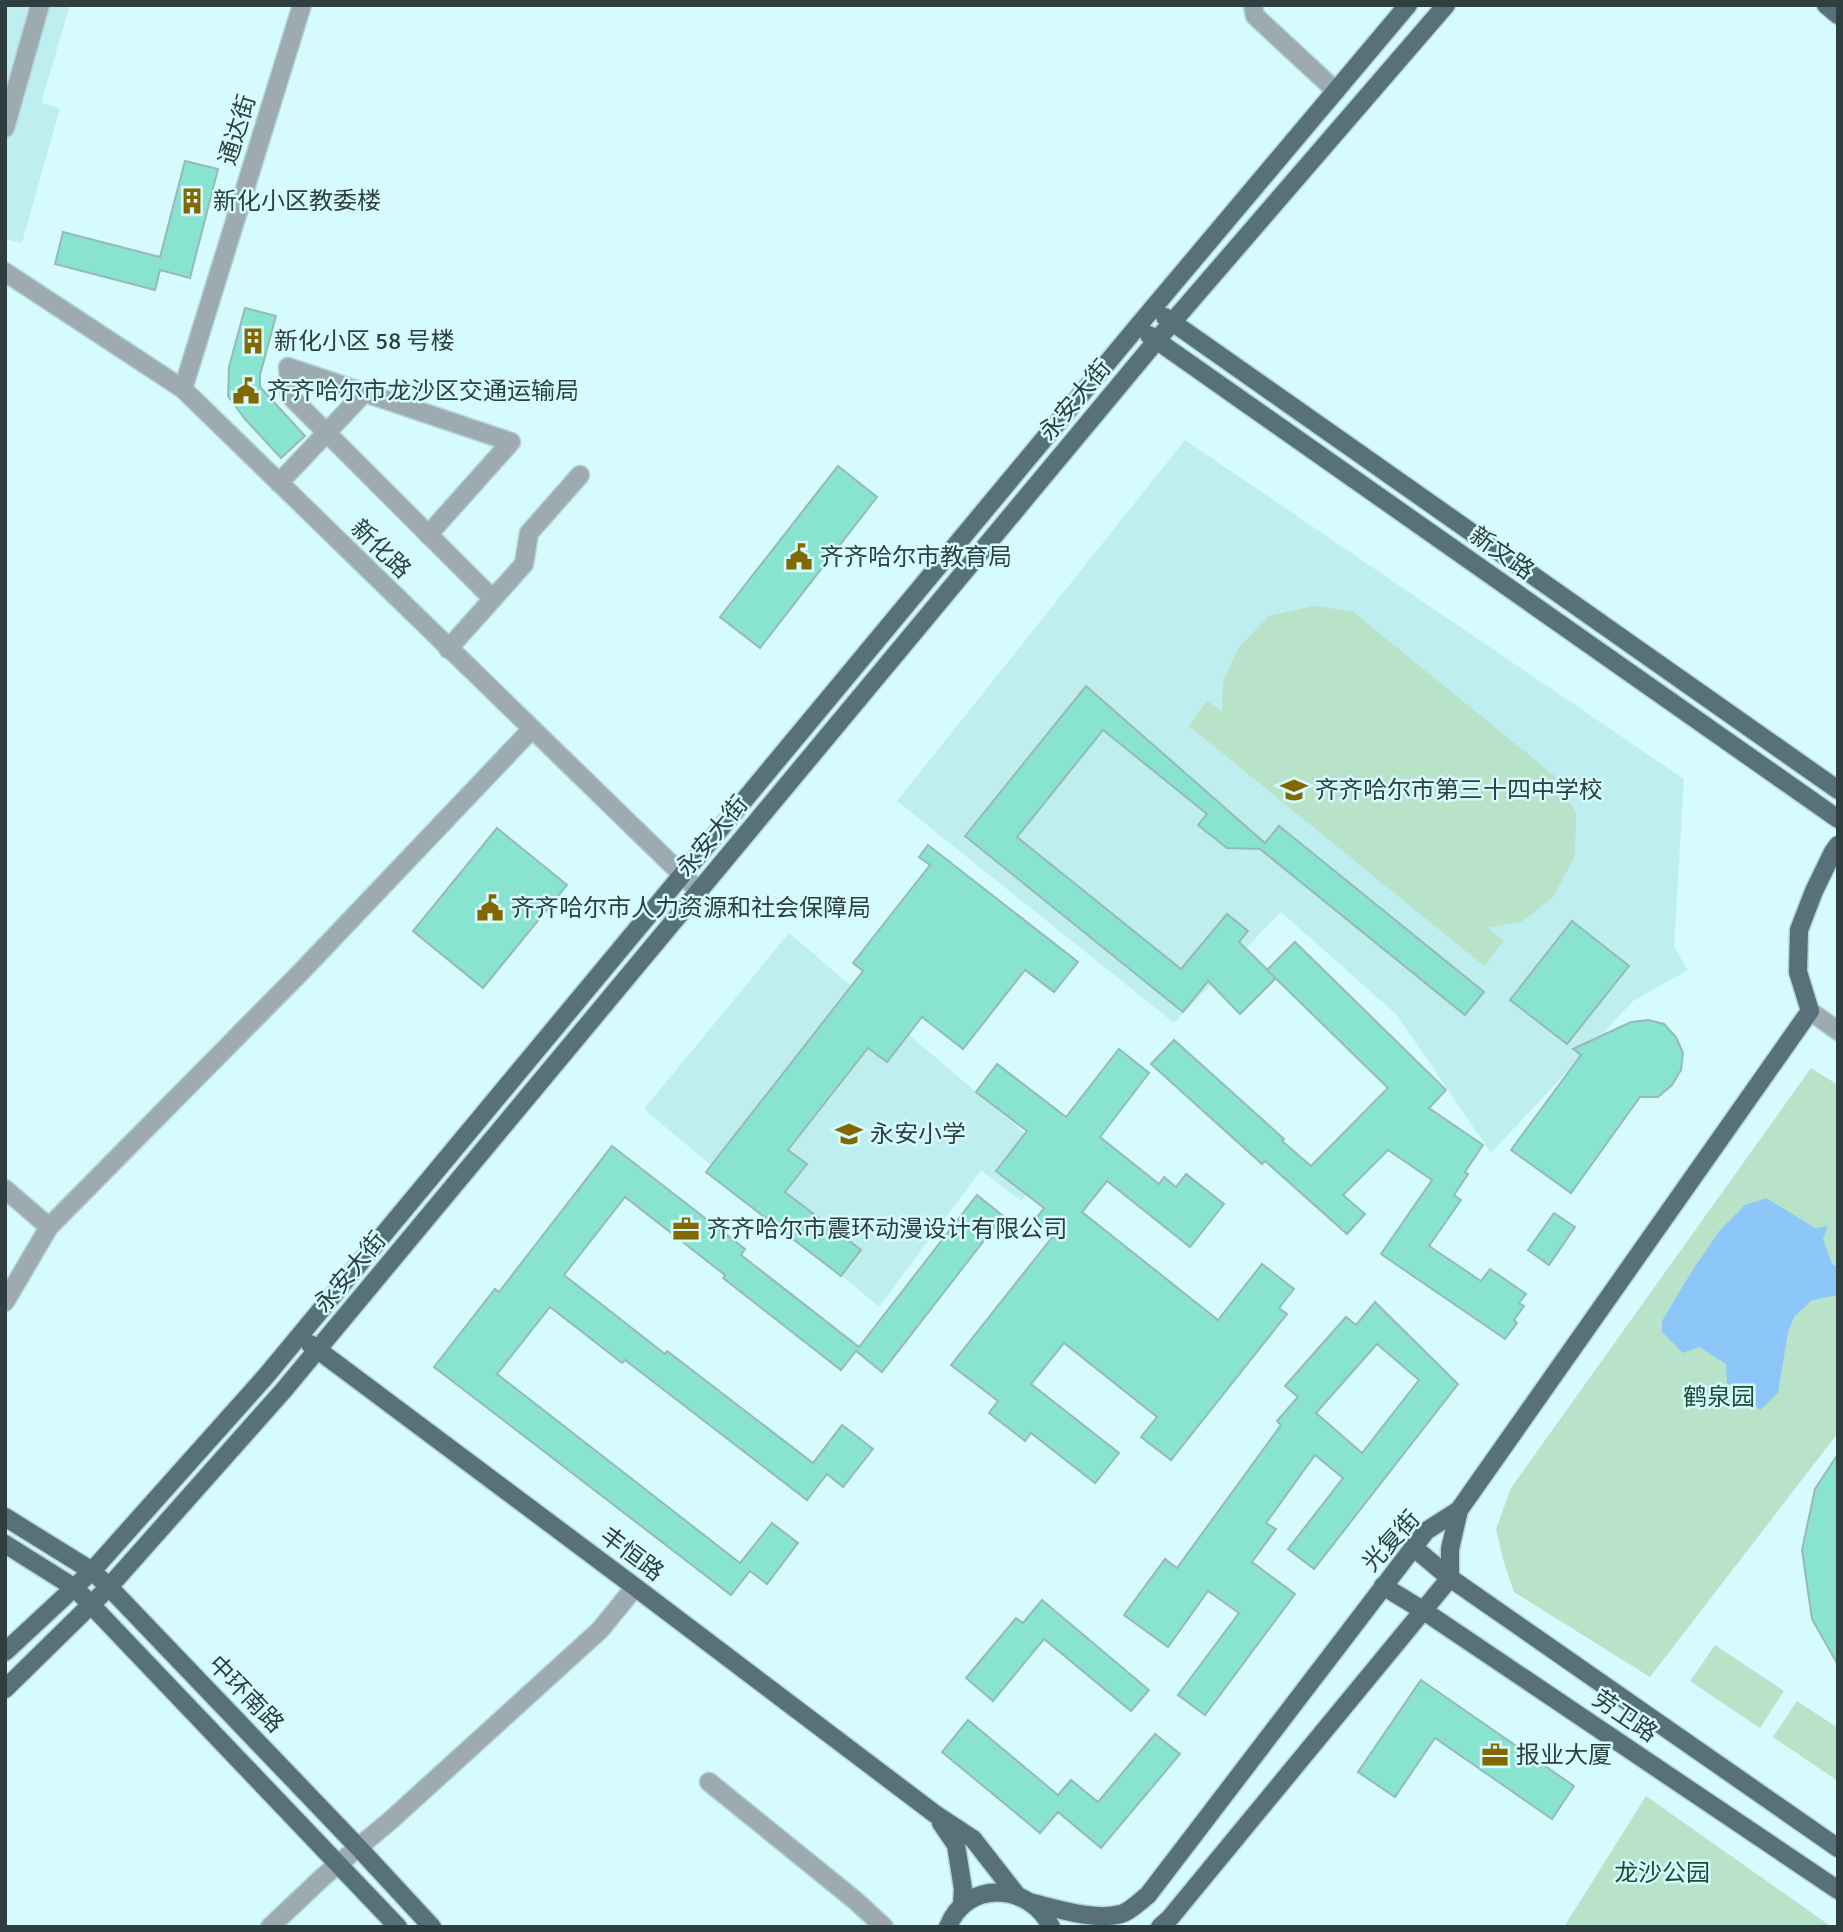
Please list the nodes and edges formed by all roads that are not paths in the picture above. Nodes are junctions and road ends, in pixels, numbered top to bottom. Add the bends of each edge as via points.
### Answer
1 (40, 5) edge
2 (302, 5) edge
3 (1253, 5) edge
4 (1408, 5) edge
5 (1446, 5) edge
6 (1826, 5) edge
7 (1838, 15) edge
8 (1336, 91) junction
9 (5, 128) edge
10 (5, 272) edge
11 (1153, 308) junction
12 (1172, 322) junction
13 (1138, 327) junction
14 (1157, 340) junction
15 (183, 389) junction
16 (364, 393) junction
17 (326, 433) junction
18 (580, 475) dead end
19 (279, 483) junction
20 (428, 535) junction
21 (493, 599) junction
22 (448, 649) junction
23 (531, 730) junction
24 (1838, 790) edge
25 (1838, 819) edge
26 (1838, 845) edge
27 (681, 874) junction
28 (699, 891) junction
29 (1810, 1011) junction
30 (1838, 1031) edge
31 (5, 1189) edge
32 (49, 1227) junction
33 (5, 1302) edge
34 (299, 1335) junction
35 (317, 1350) junction
36 (1459, 1510) junction
37 (5, 1517) edge
38 (5, 1544) edge
39 (1413, 1548) junction
40 (92, 1571) junction
41 (1450, 1578) junction
42 (1383, 1586) junction
43 (109, 1587) junction
44 (635, 1587) junction
45 (75, 1588) junction
46 (92, 1604) junction
47 (1424, 1611) junction
48 (5, 1652) edge
49 (5, 1689) edge
50 (709, 1782) dead end
51 (934, 1814) junction
52 (358, 1847) junction
53 (1838, 1848) edge
54 (339, 1863) junction
55 (1838, 1890) edge
56 (1016, 1894) junction
57 (1033, 1903) junction
58 (962, 1906) junction
59 (944, 1924) edge
60 (270, 1927) edge
61 (398, 1927) edge
62 (432, 1927) edge
63 (884, 1927) edge
64 (1051, 1927) edge
65 (1160, 1927) edge

1 - 9 street
2 - 15 street, 通达街
3 - 8 street via 1255,16
4 - 8 main road, 永安大街
5 - 12 main road, 永安大街
6 - 7 main road
8 - 11 main road, 永安大街
10 - 15 street, 新化路
11 - 12 main road, 新文路
11 - 13 main road, 永安大街
12 - 14 main road, 永安大街
12 - 24 main road, 新文路
13 - 14 main road, 新文路
13 - 27 main road, 永安大街
14 - 25 main road, 新文路
14 - 28 main road, 永安大街
15 - 19 street, 新化路
16 - 17 street
16 - 17 street via 288,367 289,396
16 - 20 street via 510,442
17 - 19 street
17 - 20 street
18 - 21 street via 529,533 524,564
19 - 22 street, 新化路
20 - 21 street
21 - 22 street
22 - 23 street, 新化路
23 - 27 street, 新化路
23 - 32 street
26 - 29 main road via 1799,930 1798,972
27 - 28 street, 新化路
27 - 34 main road, 永安大街
28 - 35 main road, 永安大街
29 - 30 street
29 - 36 main road
31 - 32 street
32 - 33 street
34 - 35 main road, 丰恒路
34 - 40 main road, 永安大街
35 - 43 main road, 永安大街
35 - 44 main road, 丰恒路
36 - 39 main road, 光复街 via 1426,1531
36 - 41 main road, 光复街 via 1450,1549
37 - 40 main road, 中环南路
38 - 45 main road, 中环南路
39 - 41 main road, 劳卫路
39 - 42 main road, 光复街
40 - 43 main road, 中环南路
40 - 45 main road, 永安大街
41 - 47 main road
41 - 53 main road, 劳卫路
42 - 47 main road, 劳卫路
42 - 57 main road, 光复街 via 1148,1895 1122,1914 1101,1916
43 - 46 main road, 永安大街
43 - 52 main road, 中环南路
44 - 51 main road, 丰恒路
44 - 52 street via 600,1630
45 - 46 main road, 中环南路
45 - 48 main road, 永安大街
46 - 49 main road, 永安大街
46 - 54 main road, 中环南路
47 - 55 main road, 劳卫路
47 - 65 main road
50 - 63 street
51 - 56 main road via 973,1839
51 - 58 main road via 956,1845
52 - 54 street
52 - 62 main road, 中环南路
54 - 60 street
54 - 61 main road, 中环南路
56 - 57 main road
56 - 58 main road via 997,1892
57 - 64 main road
58 - 59 main road

